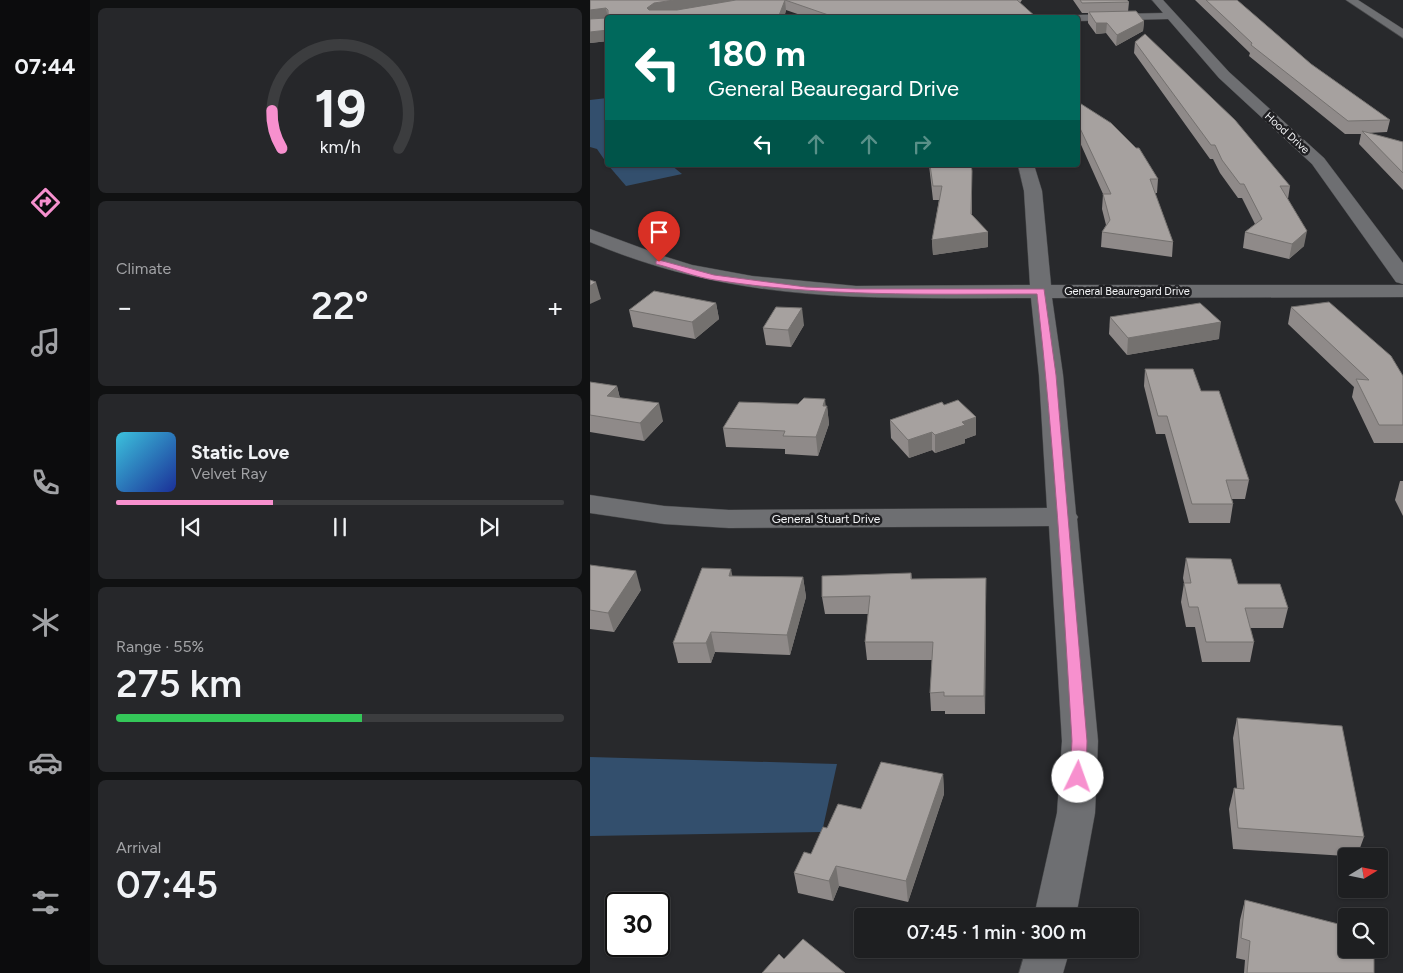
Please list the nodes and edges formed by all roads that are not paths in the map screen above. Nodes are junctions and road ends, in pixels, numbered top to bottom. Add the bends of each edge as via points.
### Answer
1 (1157, 0) edge
2 (1351, 0) edge
3 (1370, 0) edge
4 (1171, 16) junction
5 (1080, 18) edge
6 (1403, 21) edge
7 (1403, 34) edge
8 (1027, 167) edge
9 (590, 235) edge
10 (1403, 278) edge
11 (1041, 291) junction
12 (1403, 291) edge
13 (590, 504) edge
14 (1064, 518) junction
15 (1057, 908) edge
16 (1045, 958) edge
17 (1041, 973) edge

1 - 4 street, Hood Drive
2 - 7 street
3 - 6 street
4 - 5 street
4 - 10 street, Hood Drive via 1224,75 1318,162
8 - 11 street via 1033,191
9 - 11 street, General Beauregard Drive via 682,270 760,284 856,292
11 - 12 street, General Beauregard Drive
11 - 14 street
13 - 14 street, General Stuart Drive via 664,515 728,519
14 - 15 street via 1080,741 1076,813
16 - 17 street

